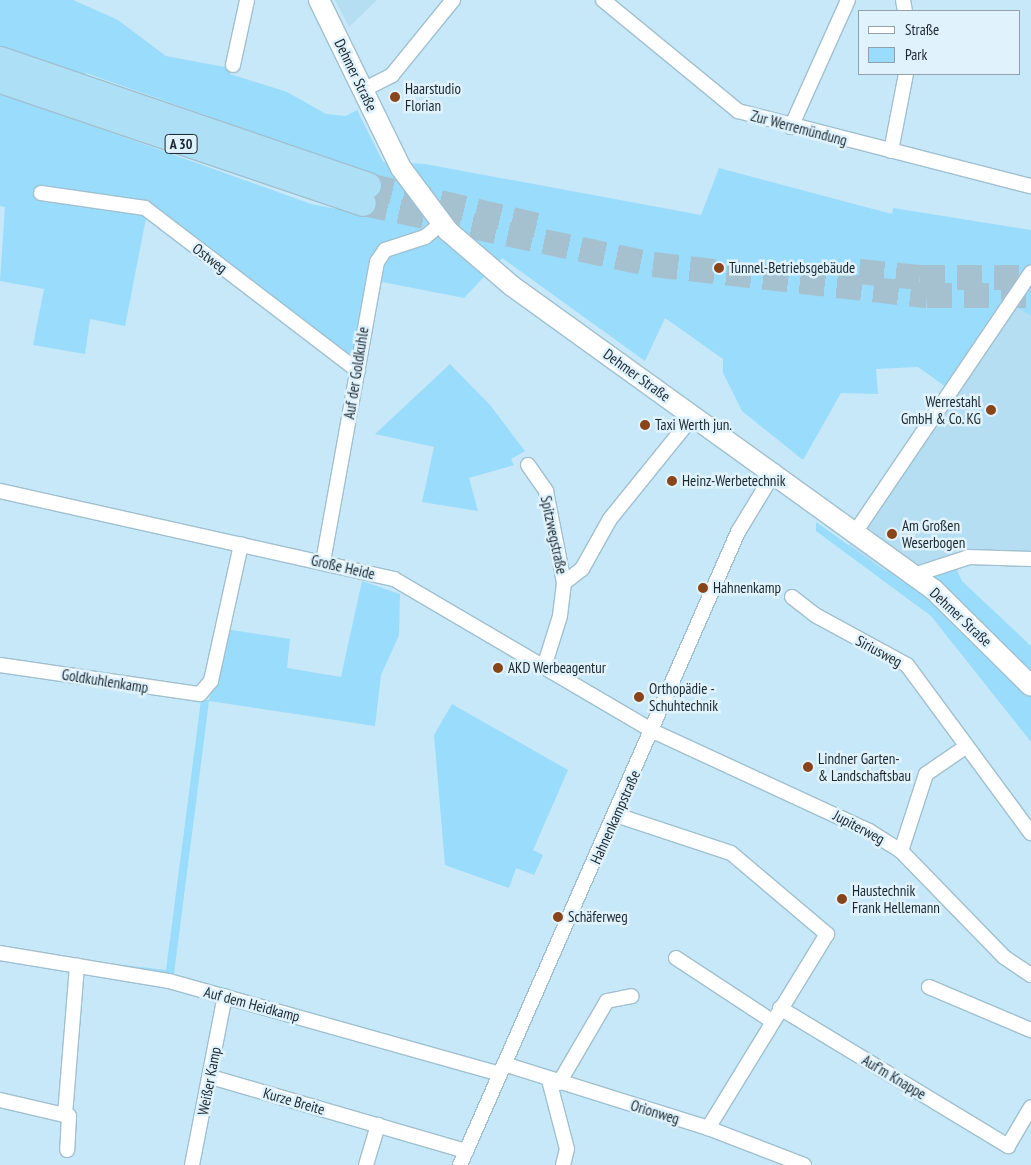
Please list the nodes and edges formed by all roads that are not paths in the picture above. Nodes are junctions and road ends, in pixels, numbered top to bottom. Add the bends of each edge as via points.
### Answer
1 (246, 0) edge
2 (319, 0) edge
3 (453, 0) edge
4 (603, 0) edge
5 (848, 0) edge
6 (0, 59) edge
7 (233, 64) dead end
8 (906, 75) edge
9 (0, 80) edge
10 (363, 90) junction
11 (791, 127) junction
12 (891, 151) junction
13 (1031, 186) edge
14 (42, 193) dead end
15 (442, 223) junction
16 (1031, 273) edge
17 (358, 371) junction
18 (693, 416) junction
19 (528, 465) dead end
20 (774, 471) junction
21 (0, 491) edge
22 (856, 531) junction
23 (241, 544) junction
24 (1031, 559) edge
25 (323, 562) junction
26 (914, 575) junction
27 (564, 583) junction
28 (792, 597) dead end
29 (0, 665) edge
30 (544, 667) junction
31 (1031, 686) edge
32 (652, 730) junction
33 (964, 748) junction
34 (616, 816) junction
35 (1031, 833) edge
36 (901, 851) junction
37 (0, 953) edge
38 (676, 958) dead end
39 (77, 964) junction
40 (1031, 975) edge
41 (929, 986) dead end
42 (226, 996) junction
43 (632, 996) dead end
44 (780, 1008) junction
45 (772, 1021) junction
46 (1031, 1030) edge
47 (502, 1069) junction
48 (211, 1077) junction
49 (554, 1082) junction
50 (0, 1100) edge
51 (1031, 1107) edge
52 (65, 1114) junction
53 (378, 1125) junction
54 (708, 1128) junction
55 (67, 1150) dead end
56 (466, 1150) junction
57 (777, 1159) edge
58 (192, 1165) edge
59 (366, 1165) edge
60 (460, 1165) edge
61 (563, 1165) edge
62 (804, 1165) edge

1 - 7 street
2 - 10 street, Dehmer Straße
3 - 10 street via 392,75
4 - 11 street, Zur Werremündung via 738,111
5 - 11 street
6 - 9 highway, A 30 via 365,194
8 - 12 street
10 - 15 street, Dehmer Straße via 402,168
11 - 12 street, Zur Werremündung
12 - 13 street, Zur Werremündung
14 - 17 street, Ostweg via 145,208
15 - 17 street, Auf der Goldkuhle via 425,237 385,250 377,262
15 - 18 street, Dehmer Straße via 512,286
16 - 22 street
17 - 25 street, Auf der Goldkuhle
18 - 20 street, Dehmer Straße
18 - 27 street via 610,519 582,569
19 - 27 street, Spitzwegstraße via 546,491
20 - 22 street, Dehmer Straße
20 - 32 street, Hahnenkampstraße via 738,532
21 - 23 street, Große Heide
22 - 26 street, Dehmer Straße
23 - 25 street, Große Heide
23 - 29 street, Goldkuhlenkamp via 208,689 193,694
24 - 26 street via 969,558
25 - 30 street, Große Heide via 394,579
26 - 31 street, Dehmer Straße
27 - 30 street, Spitzwegstraße via 560,616
28 - 33 street, Siriusweg via 815,615 907,665
30 - 32 street, Große Heide
32 - 34 street, Hahnenkampstraße
32 - 36 street, Jupiterweg via 797,795
33 - 35 street, Siriusweg
33 - 36 street via 926,774
34 - 44 street via 731,853 827,934
34 - 47 street, Hahnenkampstraße
36 - 40 street, Jupiterweg via 1004,956
37 - 39 street, Auf dem Heidkamp
38 - 45 street
39 - 42 street, Auf dem Heidkamp
39 - 52 street
41 - 46 street
42 - 47 street, Auf dem Heidkamp
42 - 48 street, Weißer Kamp
43 - 49 street via 606,1001
44 - 45 street
44 - 51 street, Auf'm Knappe via 1008,1146
45 - 54 street
47 - 49 street, Orionweg
47 - 56 street, Hahnenkampstraße
48 - 53 street, Kurze Breite
48 - 58 street, Weißer Kamp
49 - 54 street, Orionweg
49 - 61 street via 567,1149
50 - 52 street
52 - 55 street via 69,1116
53 - 56 street, Kurze Breite
53 - 59 street
54 - 57 street, Orionweg
56 - 60 street, Hahnenkampstraße
57 - 62 street, Orionweg

